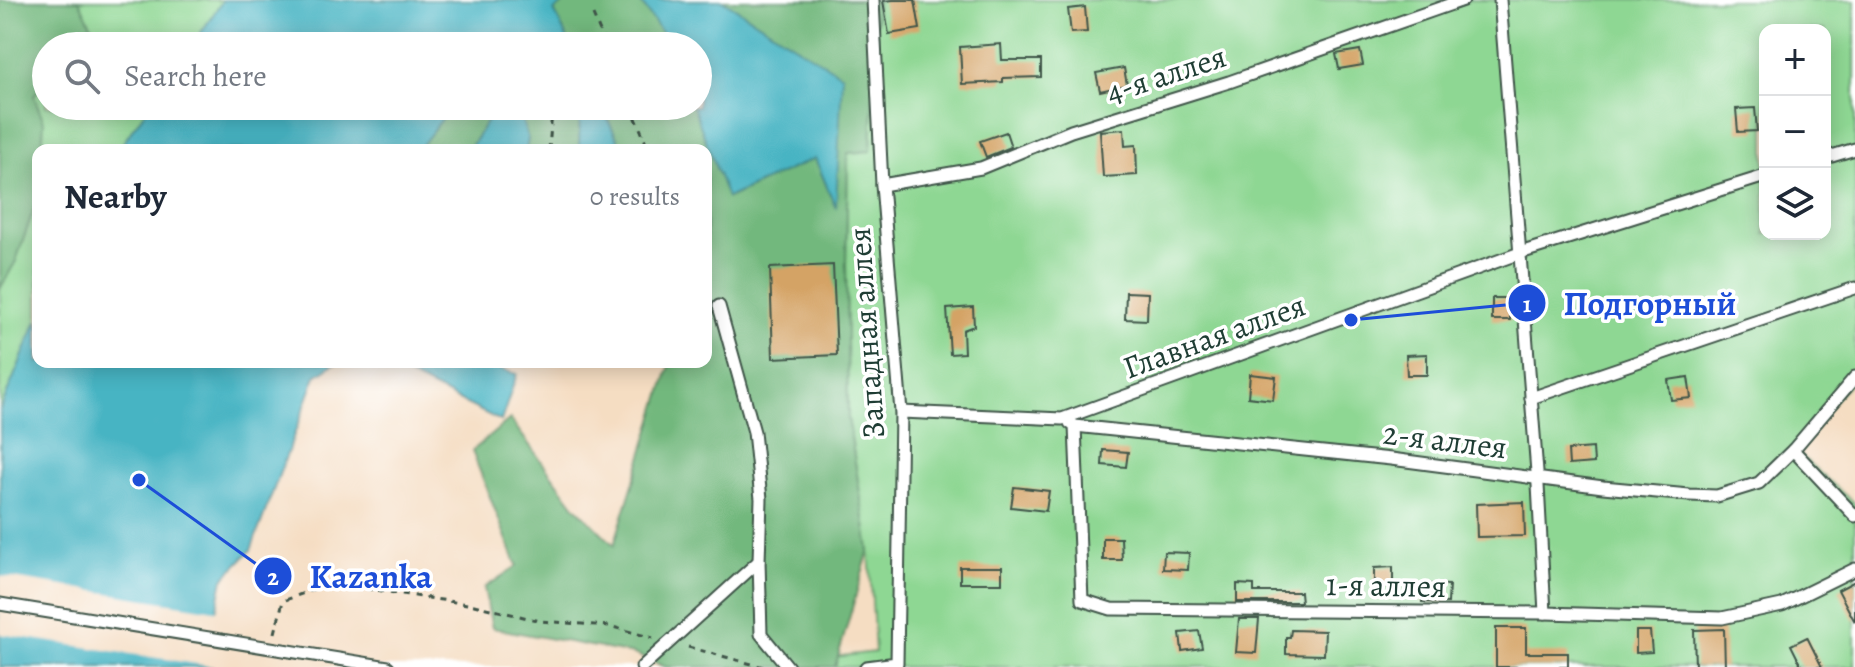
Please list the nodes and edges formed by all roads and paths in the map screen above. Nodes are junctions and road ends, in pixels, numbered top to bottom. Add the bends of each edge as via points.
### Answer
1 (873, 0) edge
2 (1463, 0) edge
3 (1500, 0) edge
4 (593, 15) dead end
5 (600, 32) edge
6 (551, 120) edge
7 (637, 120) edge
8 (549, 144) edge
9 (647, 144) edge
10 (1855, 149) edge
11 (1831, 156) edge
12 (1759, 178) edge
13 (882, 185) junction
14 (1520, 253) junction
15 (1855, 288) edge
16 (719, 306) dead end
17 (1855, 377) edge
18 (1531, 398) junction
19 (901, 412) junction
20 (1062, 419) junction
21 (1075, 426) junction
22 (1793, 450) junction
23 (1538, 477) junction
24 (1855, 516) edge
25 (759, 561) junction
26 (1855, 569) edge
27 (0, 604) edge
28 (1545, 613) junction
29 (609, 626) dead end
30 (272, 648) junction
31 (388, 667) edge
32 (642, 667) edge
33 (788, 667) edge
34 (866, 667) edge

1 - 13 lane, Западная аллея
2 - 13 lane, 4-я аллея via 1071,131 981,168
3 - 14 lane
4 - 5 path
6 - 8 path
7 - 9 path
10 - 11 lane
12 - 14 lane, Главная аллея
13 - 19 lane, Западная аллея
14 - 18 lane
14 - 20 lane, Главная аллея
15 - 18 lane
16 - 25 lane via 754,432 761,499
17 - 22 lane, 2-я аллея
18 - 23 lane
19 - 20 lane, Главная аллея
19 - 34 lane, Западная аллея via 897,663
20 - 21 lane
21 - 23 lane, 2-я аллея
21 - 28 lane, 1-я аллея via 1082,600 1111,609
22 - 23 lane, 2-я аллея via 1759,483 1717,496
22 - 24 lane
23 - 28 lane
25 - 32 lane
25 - 33 lane via 761,634
26 - 28 lane, 1-я аллея via 1782,605 1722,618
27 - 30 lane
29 - 30 path via 540,621 330,583 283,601
30 - 31 lane

